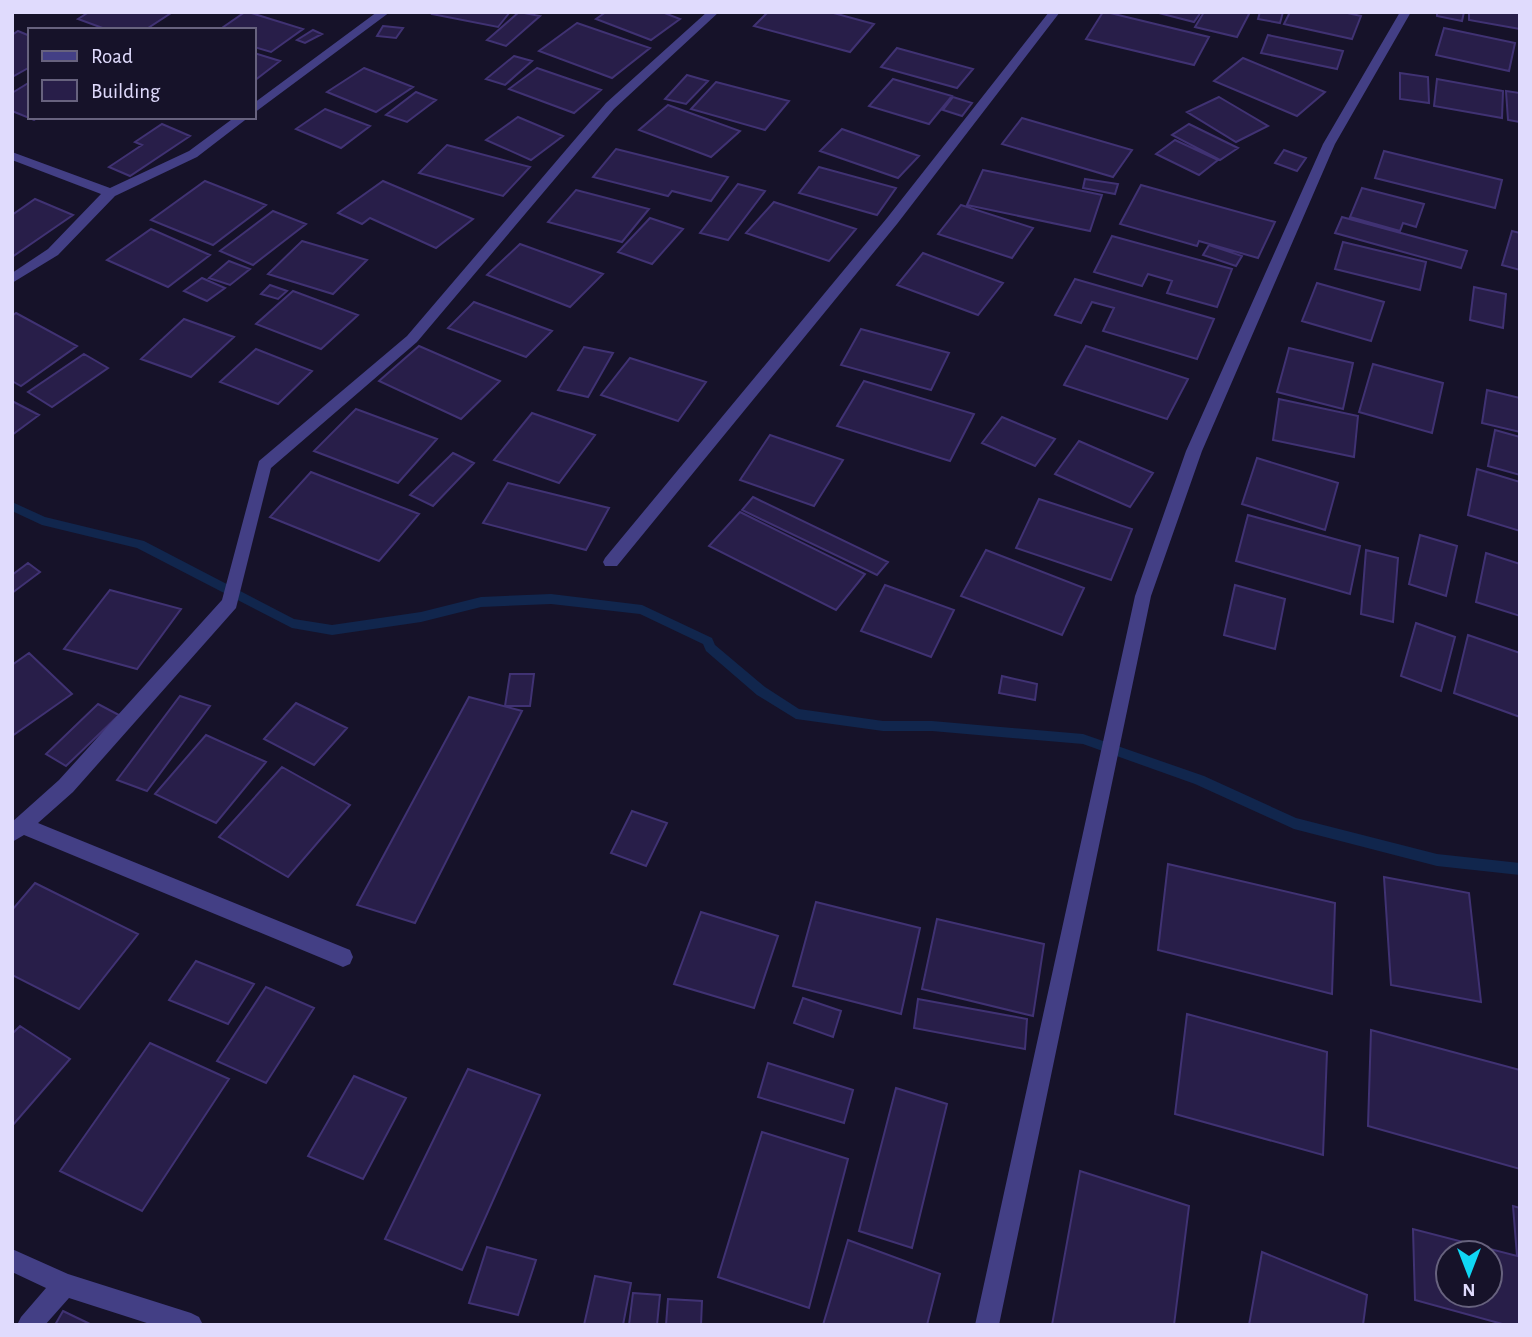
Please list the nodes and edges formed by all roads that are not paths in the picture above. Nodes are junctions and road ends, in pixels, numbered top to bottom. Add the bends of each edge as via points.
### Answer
1 (385, 12) edge
2 (714, 12) edge
3 (1055, 12) edge
4 (1406, 12) edge
5 (256, 108) edge
6 (240, 119) edge
7 (12, 156) edge
8 (110, 193) junction
9 (12, 279) edge
10 (611, 562) dead end
11 (18, 830) edge
12 (344, 957) dead end
13 (12, 1259) edge
14 (65, 1284) junction
15 (29, 1325) edge
16 (191, 1325) edge
17 (987, 1325) edge

1 - 5 street
2 - 11 street via 610,106 412,339 264,465 230,603 66,786
3 - 10 street via 892,221
4 - 17 street via 1329,144 1194,451 1143,596
6 - 8 street via 193,154
7 - 8 street
8 - 9 street via 53,252
11 - 12 street
13 - 14 street
14 - 15 street
14 - 16 street

